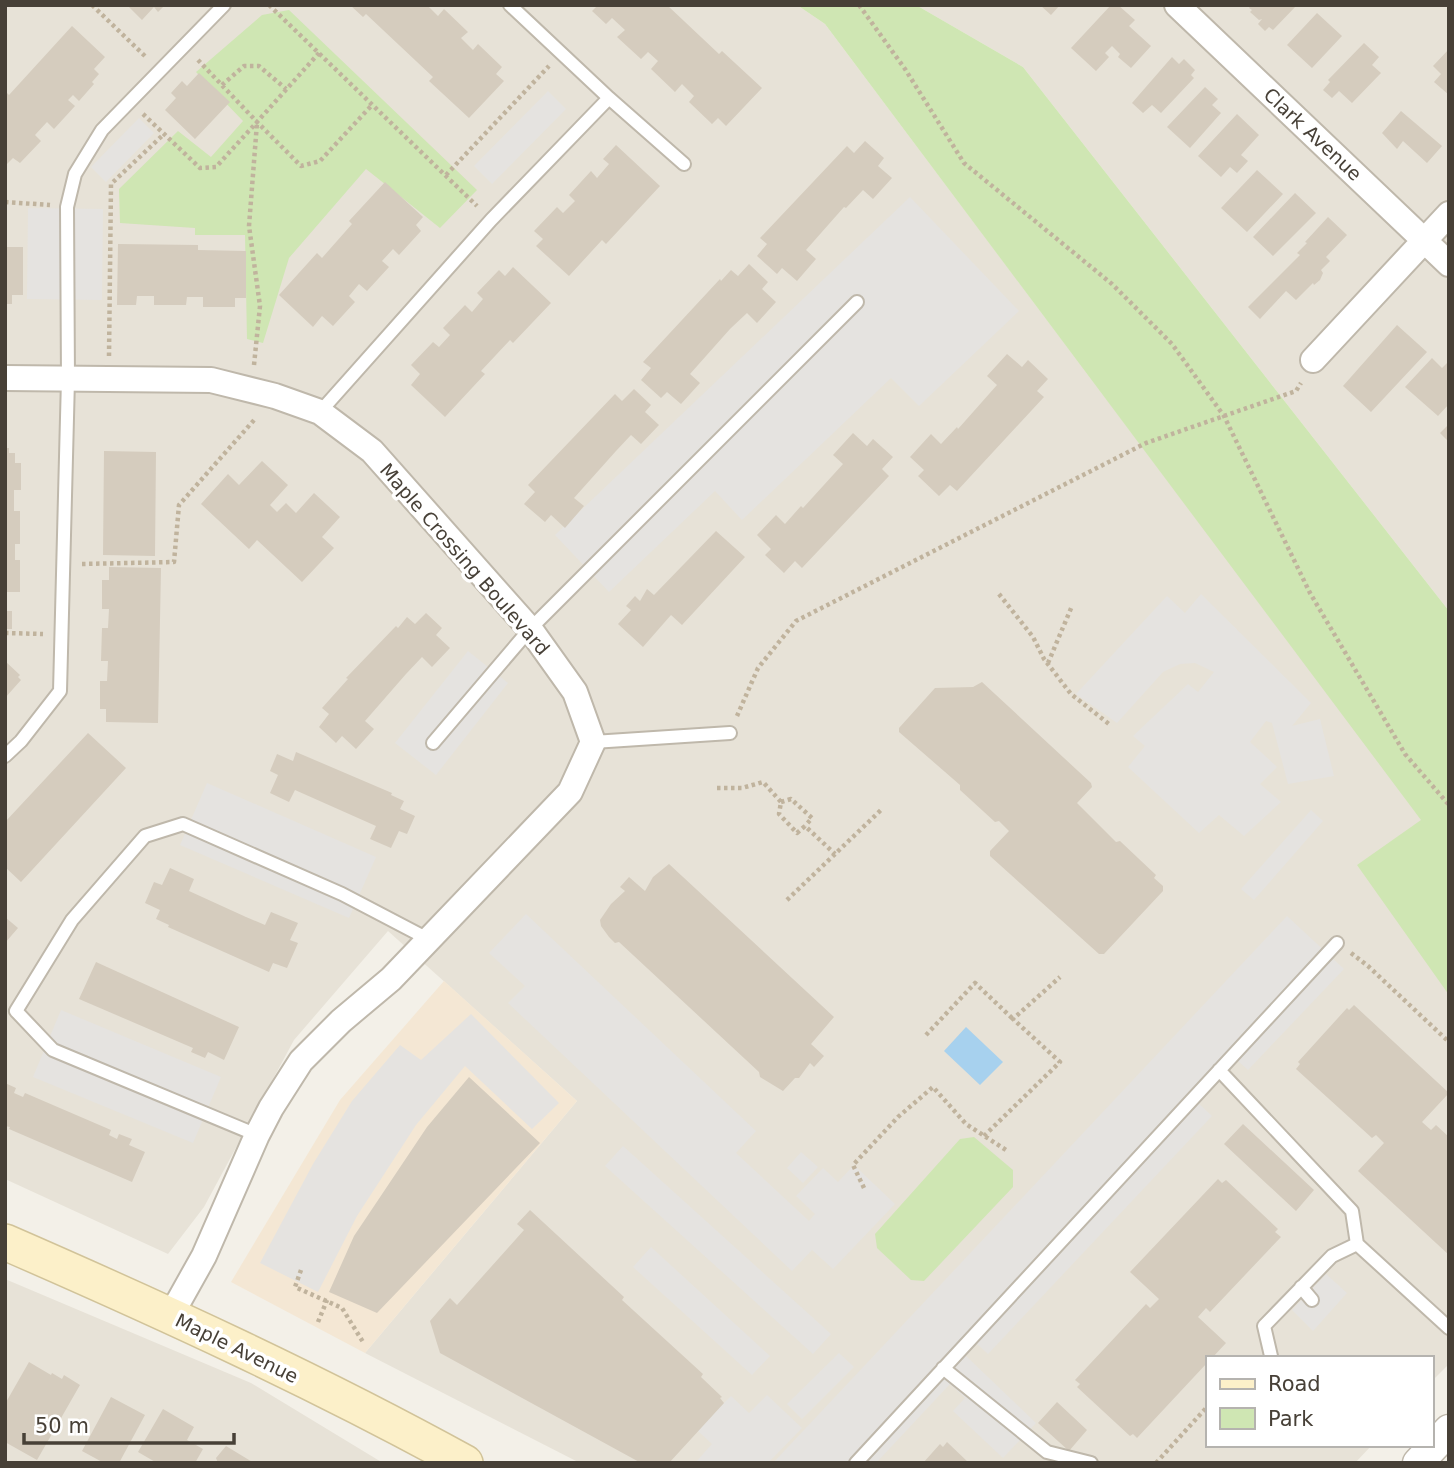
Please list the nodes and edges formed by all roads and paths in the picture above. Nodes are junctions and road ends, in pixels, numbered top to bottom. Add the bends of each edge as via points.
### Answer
1 (92, 5) edge
2 (224, 5) edge
3 (269, 5) edge
4 (510, 5) edge
5 (859, 5) edge
6 (1177, 5) edge
7 (184, 46) junction
8 (318, 53) junction
9 (561, 53) junction
10 (159, 70) junction
11 (222, 85) junction
12 (286, 89) junction
13 (609, 98) junction
14 (129, 101) junction
15 (372, 105) junction
16 (257, 122) junction
17 (164, 134) junction
18 (684, 164) dead end
19 (446, 175) junction
20 (5, 202) edge
21 (67, 207) junction
22 (1449, 214) edge
23 (491, 220) junction
24 (1425, 240) junction
25 (1449, 264) edge
26 (857, 302) dead end
27 (1313, 360) joint
28 (5, 378) edge
29 (109, 378) junction
30 (68, 379) junction
31 (263, 393) junction
32 (320, 412) junction
33 (1224, 416) junction
34 (64, 565) junction
35 (999, 594) dead end
36 (1072, 606) dead end
37 (530, 629) junction
38 (5, 633) edge
39 (62, 635) junction
40 (1048, 664) junction
41 (1109, 724) dead end
42 (730, 733) joint
43 (593, 742) junction
44 (433, 743) dead end
45 (5, 756) edge
46 (717, 788) dead end
47 (781, 802) junction
48 (1449, 805) edge
49 (881, 810) dead end
50 (805, 826) junction
51 (835, 853) junction
52 (787, 900) dead end
53 (428, 939) junction
54 (1337, 943) joint
55 (1060, 977) dead end
56 (1013, 1019) junction
57 (926, 1035) dead end
58 (1449, 1042) edge
59 (1219, 1070) junction
60 (257, 1135) junction
61 (984, 1136) junction
62 (1006, 1150) dead end
63 (864, 1188) dead end
64 (5, 1242) edge
65 (1357, 1244) junction
66 (301, 1270) dead end
67 (1301, 1287) junction
68 (327, 1300) junction
69 (1312, 1300) dead end
70 (172, 1315) junction
71 (318, 1322) dead end
72 (1449, 1328) edge
73 (363, 1342) dead end
74 (1271, 1356) dead end
75 (943, 1368) junction
76 (1206, 1408) edge
77 (1449, 1430) edge
78 (465, 1463) edge
79 (856, 1463) edge
80 (1091, 1463) edge
81 (1156, 1463) edge
82 (1418, 1463) edge

1 - 10 path
2 - 7 lane
3 - 8 path
4 - 9 lane
5 - 33 path via 964,163 1112,284 1171,344
6 - 24 street, Clark Avenue
7 - 10 lane
7 - 11 path
8 - 12 path
8 - 15 path
9 - 13 lane
9 - 19 path
10 - 14 lane
11 - 12 path via 244,66 259,66
11 - 16 path
12 - 16 path
13 - 18 lane
13 - 23 lane
14 - 17 path
14 - 21 lane via 102,130 75,174
15 - 16 path via 320,161 301,166
15 - 19 path
16 - 17 path via 216,167 200,168
16 - 31 path via 249,226 260,306
17 - 29 path via 111,184
19 - 23 path
20 - 21 path
21 - 30 lane
22 - 24 street
23 - 32 lane
24 - 25 street, Clark Avenue
24 - 27 street
26 - 37 lane
27 - 33 path via 1296,391
28 - 30 street, Maple Crossing Boulevard
29 - 30 street, Maple Crossing Boulevard
29 - 31 street, Maple Crossing Boulevard via 211,380
30 - 34 lane
31 - 32 street, Maple Crossing Boulevard
31 - 34 path via 179,505 174,562
32 - 37 street, Maple Crossing Boulevard via 372,451
33 - 42 path via 1146,443 796,621 758,668
33 - 48 path via 1310,593 1405,754
34 - 39 lane
35 - 40 path
36 - 40 path
37 - 43 street, Maple Crossing Boulevard via 575,692
37 - 44 lane
38 - 39 path
39 - 45 lane via 60,691
40 - 41 path via 1071,694
42 - 43 lane
43 - 53 street via 570,792
46 - 47 path via 763,782
47 - 50 path via 779,814 797,833
47 - 50 path via 791,799 812,818
49 - 51 path
50 - 51 path
51 - 52 path
53 - 60 street via 301,1061
53 - 60 lane via 342,894 183,824 145,836 81,909 16,1012 53,1050
54 - 58 path via 1368,965
54 - 59 lane
55 - 56 path
56 - 57 path via 975,983
56 - 61 path via 1060,1062
59 - 65 lane via 1352,1210
59 - 75 lane
60 - 70 street via 204,1256
61 - 62 path
61 - 63 path via 966,1124 933,1087 853,1165
64 - 70 main road, Maple Avenue
65 - 67 lane via 1332,1255
65 - 72 lane
66 - 68 path via 295,1287
67 - 69 lane
67 - 74 lane via 1264,1326
68 - 71 path
68 - 73 path via 342,1307
70 - 78 main road, Maple Avenue
75 - 79 lane
75 - 80 lane via 1047,1452
76 - 81 path
77 - 82 street

